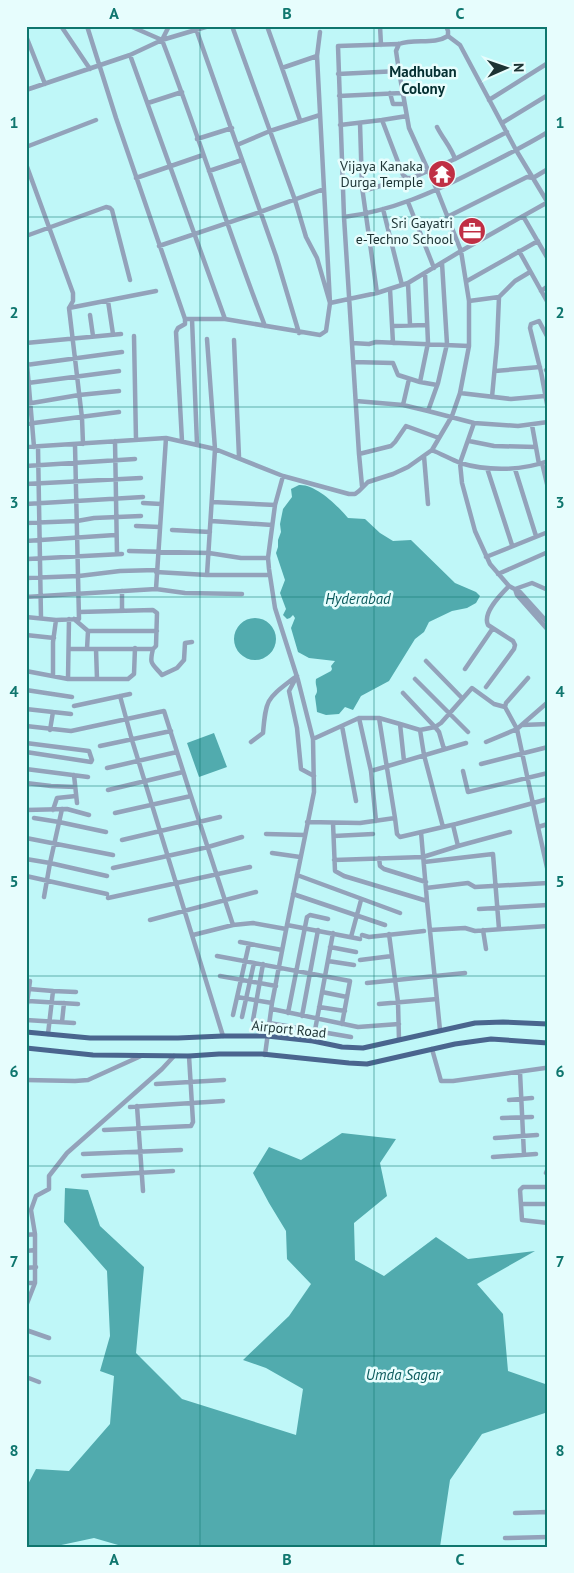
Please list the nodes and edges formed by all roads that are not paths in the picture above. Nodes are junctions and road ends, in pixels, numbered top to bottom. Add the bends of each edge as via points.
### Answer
1 (61, 26) edge
2 (87, 26) edge
3 (130, 26) edge
4 (169, 26) edge
5 (209, 26) edge
6 (232, 26) edge
7 (267, 26) edge
8 (380, 26) edge
9 (446, 26) edge
10 (196, 28) edge
11 (320, 32) dead end
12 (26, 36) edge
13 (448, 36) junction
14 (162, 40) junction
15 (400, 44) junction
16 (381, 45) junction
17 (130, 55) junction
18 (317, 56) junction
19 (548, 62) edge
20 (100, 65) junction
21 (282, 68) junction
22 (90, 69) junction
23 (399, 72) junction
24 (338, 74) junction
25 (45, 84) junction
26 (26, 90) edge
27 (182, 92) junction
28 (390, 93) junction
29 (402, 93) junction
30 (548, 95) edge
31 (339, 96) junction
32 (490, 100) junction
33 (148, 103) junction
34 (404, 104) junction
35 (320, 114) junction
36 (406, 116) junction
37 (96, 120) dead end
38 (300, 120) junction
39 (382, 120) junction
40 (360, 123) junction
41 (502, 123) junction
42 (340, 125) junction
43 (437, 127) dead end
44 (232, 128) junction
45 (270, 131) junction
46 (507, 132) junction
47 (548, 132) edge
48 (197, 139) junction
49 (237, 145) junction
50 (26, 147) edge
51 (516, 150) junction
52 (203, 155) junction
53 (455, 159) junction
54 (242, 160) junction
55 (26, 164) edge
56 (169, 167) junction
57 (548, 169) edge
58 (208, 171) junction
59 (428, 171) junction
60 (136, 178) junction
61 (407, 178) junction
62 (533, 178) junction
63 (324, 189) junction
64 (437, 190) junction
65 (363, 191) junction
66 (295, 200) junction
67 (408, 202) junction
68 (548, 203) edge
69 (383, 210) junction
70 (260, 212) junction
71 (366, 214) junction
72 (523, 216) junction
73 (344, 217) junction
74 (447, 217) junction
75 (227, 223) junction
76 (50, 228) junction
77 (194, 234) junction
78 (26, 236) edge
79 (538, 241) junction
80 (159, 246) junction
81 (461, 251) junction
82 (519, 251) junction
83 (548, 259) edge
84 (442, 263) junction
85 (434, 268) junction
86 (530, 272) junction
87 (425, 273) junction
88 (130, 280) dead end
89 (467, 281) junction
90 (408, 283) junction
91 (402, 285) junction
92 (548, 286) edge
93 (390, 289) junction
94 (156, 291) dead end
95 (540, 291) junction
96 (377, 293) junction
97 (499, 297) junction
98 (350, 299) junction
99 (108, 301) junction
100 (469, 301) junction
101 (330, 303) junction
102 (548, 303) edge
103 (69, 308) junction
104 (90, 315) dead end
105 (192, 318) junction
106 (184, 319) junction
107 (225, 319) junction
108 (410, 325) junction
109 (427, 325) junction
110 (266, 326) junction
111 (392, 326) junction
112 (299, 333) junction
113 (113, 334) junction
114 (121, 334) dead end
115 (93, 336) junction
116 (134, 336) dead end
117 (548, 338) edge
118 (72, 339) junction
119 (207, 339) dead end
120 (234, 340) dead end
121 (26, 343) edge
122 (352, 343) junction
123 (393, 343) junction
124 (428, 343) junction
125 (447, 344) junction
126 (469, 346) junction
127 (26, 352) edge
128 (122, 352) dead end
129 (74, 358) junction
130 (353, 362) junction
131 (27, 365) edge
132 (545, 370) edge
133 (119, 371) dead end
134 (495, 371) junction
135 (77, 376) junction
136 (409, 379) junction
137 (420, 382) junction
138 (28, 383) edge
139 (437, 385) junction
140 (119, 391) dead end
141 (460, 393) junction
142 (79, 395) junction
143 (545, 396) junction
144 (492, 397) junction
145 (356, 401) junction
146 (29, 404) edge
147 (403, 405) junction
148 (548, 409) edge
149 (428, 411) junction
150 (119, 412) dead end
151 (452, 416) junction
152 (82, 418) junction
153 (548, 422) edge
154 (33, 423) junction
155 (474, 423) junction
156 (26, 424) edge
157 (532, 425) junction
158 (166, 438) junction
159 (439, 438) junction
160 (136, 440) junction
161 (115, 441) junction
162 (182, 441) junction
163 (469, 441) junction
164 (75, 444) junction
165 (83, 444) junction
166 (197, 444) junction
167 (536, 446) junction
168 (36, 447) junction
169 (26, 448) edge
170 (215, 448) junction
171 (432, 450) junction
172 (359, 454) junction
173 (424, 456) junction
174 (238, 457) junction
175 (135, 459) dead end
176 (115, 460) junction
177 (548, 461) edge
178 (76, 463) junction
179 (460, 463) junction
180 (541, 463) junction
181 (26, 466) edge
182 (38, 466) junction
183 (487, 468) junction
184 (515, 469) junction
185 (283, 476) junction
186 (141, 478) dead end
187 (115, 479) junction
188 (76, 482) junction
189 (26, 484) edge
190 (39, 484) junction
191 (547, 484) edge
192 (362, 486) junction
193 (143, 497) dead end
194 (115, 498) junction
195 (77, 501) junction
196 (212, 502) junction
197 (26, 504) edge
198 (39, 504) junction
199 (143, 504) dead end
200 (161, 504) junction
201 (428, 504) dead end
202 (275, 505) junction
203 (115, 516) junction
204 (141, 516) dead end
205 (77, 521) junction
206 (211, 521) junction
207 (39, 522) junction
208 (26, 523) edge
209 (272, 525) junction
210 (136, 526) dead end
211 (160, 527) junction
212 (172, 530) dead end
213 (210, 532) junction
214 (548, 532) edge
215 (115, 535) junction
216 (536, 536) junction
217 (77, 539) junction
218 (40, 540) junction
219 (26, 541) edge
220 (512, 545) junction
221 (129, 552) dead end
222 (157, 552) junction
223 (548, 552) edge
224 (209, 553) junction
225 (78, 555) junction
226 (486, 556) junction
227 (40, 558) junction
228 (268, 558) junction
229 (28, 559) dead end
230 (156, 571) junction
231 (498, 574) junction
232 (207, 575) junction
233 (270, 575) junction
234 (79, 576) junction
235 (26, 578) edge
236 (40, 579) junction
237 (509, 586) junction
238 (156, 589) junction
239 (515, 589) junction
240 (548, 590) edge
241 (122, 591) junction
242 (242, 594) dead end
243 (79, 595) junction
244 (40, 596) junction
245 (26, 597) edge
246 (122, 610) junction
247 (79, 612) junction
248 (26, 617) edge
249 (41, 618) junction
250 (71, 619) junction
251 (56, 620) junction
252 (548, 623) edge
253 (493, 628) junction
254 (548, 630) edge
255 (88, 631) junction
256 (157, 632) junction
257 (26, 635) edge
258 (54, 638) junction
259 (192, 642) dead end
260 (135, 648) junction
261 (69, 649) junction
262 (87, 649) junction
263 (96, 649) junction
264 (152, 649) junction
265 (426, 661) dead end
266 (465, 669) dead end
267 (26, 671) edge
268 (53, 676) junction
269 (297, 676) junction
270 (528, 678) dead end
271 (68, 679) junction
272 (97, 679) junction
273 (416, 679) dead end
274 (486, 687) dead end
275 (26, 690) edge
276 (403, 693) dead end
277 (130, 694) dead end
278 (120, 696) junction
279 (72, 697) dead end
280 (462, 698) junction
281 (548, 702) edge
282 (74, 706) dead end
283 (505, 707) junction
284 (26, 709) edge
285 (52, 712) junction
286 (71, 714) dead end
287 (449, 714) junction
288 (126, 718) junction
289 (359, 718) junction
290 (378, 718) junction
291 (400, 724) junction
292 (548, 724) edge
293 (522, 725) junction
294 (26, 726) edge
295 (342, 726) junction
296 (436, 727) junction
297 (517, 729) junction
298 (50, 730) junction
299 (420, 730) junction
300 (171, 731) junction
301 (468, 732) dead end
302 (313, 739) junction
303 (132, 740) junction
304 (251, 742) dead end
305 (486, 742) dead end
306 (26, 743) edge
307 (466, 743) dead end
308 (100, 746) dead end
309 (548, 747) edge
310 (444, 749) junction
311 (26, 752) edge
312 (177, 752) junction
313 (522, 753) junction
314 (424, 755) junction
315 (138, 761) junction
316 (404, 761) junction
317 (481, 764) dead end
318 (386, 767) junction
319 (107, 768) dead end
320 (26, 769) edge
321 (371, 771) junction
322 (463, 771) dead end
323 (183, 772) junction
324 (548, 773) edge
325 (74, 775) junction
326 (314, 776) junction
327 (88, 777) dead end
328 (528, 778) junction
329 (145, 781) junction
330 (26, 783) edge
331 (75, 787) junction
332 (108, 790) dead end
333 (76, 796) junction
334 (191, 796) junction
335 (548, 799) edge
336 (356, 801) dead end
337 (533, 802) junction
338 (77, 803) dead end
339 (152, 805) junction
340 (62, 809) junction
341 (26, 810) edge
342 (53, 810) junction
343 (115, 813) dead end
344 (89, 816) dead end
345 (220, 817) dead end
346 (34, 818) dead end
347 (395, 818) junction
348 (376, 821) junction
349 (59, 822) junction
350 (200, 822) junction
351 (307, 822) junction
352 (333, 823) junction
353 (548, 824) edge
354 (453, 825) junction
355 (442, 827) junction
356 (538, 827) junction
357 (160, 831) junction
358 (106, 832) dead end
359 (421, 832) junction
360 (510, 832) dead end
361 (266, 834) dead end
362 (373, 834) dead end
363 (305, 835) junction
364 (334, 836) junction
365 (242, 837) dead end
366 (26, 838) edge
367 (122, 840) dead end
368 (54, 843) junction
369 (458, 846) junction
370 (208, 847) junction
371 (545, 849) edge
372 (272, 853) dead end
373 (113, 855) dead end
374 (168, 856) junction
375 (300, 857) junction
376 (379, 858) junction
377 (26, 859) edge
378 (424, 859) junction
379 (334, 860) junction
380 (50, 863) junction
381 (250, 867) dead end
382 (113, 868) dead end
383 (548, 872) edge
384 (217, 874) junction
385 (297, 875) junction
386 (26, 876) edge
387 (107, 876) dead end
388 (47, 881) junction
389 (426, 882) junction
390 (177, 883) junction
391 (548, 883) edge
392 (495, 885) junction
393 (426, 888) junction
394 (256, 892) dead end
395 (294, 894) junction
396 (44, 897) dead end
397 (225, 900) junction
398 (361, 900) junction
399 (428, 901) junction
400 (548, 905) edge
401 (498, 908) junction
402 (479, 909) dead end
403 (185, 911) junction
404 (400, 913) dead end
405 (357, 915) junction
406 (328, 919) dead end
407 (150, 920) dead end
408 (233, 925) junction
409 (385, 925) dead end
410 (548, 926) edge
411 (286, 927) junction
412 (305, 927) junction
413 (499, 929) junction
414 (318, 930) junction
415 (430, 930) junction
416 (484, 930) junction
417 (424, 931) dead end
418 (333, 934) junction
419 (390, 934) junction
420 (193, 936) junction
421 (351, 937) junction
422 (240, 942) dead end
423 (250, 944) junction
424 (330, 947) junction
425 (486, 949) dead end
426 (282, 950) junction
427 (356, 952) dead end
428 (217, 956) dead end
429 (392, 956) junction
430 (360, 960) dead end
431 (245, 961) junction
432 (328, 961) junction
433 (254, 963) junction
434 (263, 964) junction
435 (354, 965) dead end
436 (279, 968) junction
437 (296, 971) junction
438 (465, 973) dead end
439 (310, 974) junction
440 (435, 975) junction
441 (220, 976) dead end
442 (325, 976) junction
443 (241, 980) junction
444 (395, 980) junction
445 (26, 981) edge
446 (250, 982) junction
447 (260, 984) junction
448 (367, 984) dead end
449 (276, 986) junction
450 (29, 989) junction
451 (53, 991) junction
452 (76, 992) dead end
453 (322, 992) junction
454 (237, 997) junction
455 (347, 997) junction
456 (246, 999) junction
457 (437, 999) junction
458 (28, 1000) junction
459 (256, 1000) junction
460 (51, 1002) junction
461 (398, 1002) junction
462 (64, 1003) junction
463 (272, 1003) junction
464 (78, 1004) dead end
465 (379, 1004) dead end
466 (319, 1006) junction
467 (272, 1009) junction
468 (345, 1011) junction
469 (26, 1012) edge
470 (288, 1013) junction
471 (233, 1015) dead end
472 (302, 1016) junction
473 (242, 1017) dead end
474 (317, 1019) junction
475 (26, 1020) edge
476 (253, 1020) dead end
477 (50, 1021) junction
478 (62, 1022) junction
479 (74, 1023) dead end
480 (269, 1023) junction
481 (342, 1024) junction
482 (399, 1024) junction
483 (548, 1024) edge
484 (440, 1030) junction
485 (315, 1031) junction
486 (26, 1032) edge
487 (48, 1034) junction
488 (223, 1036) junction
489 (267, 1036) junction
490 (351, 1038) dead end
491 (399, 1040) junction
492 (313, 1041) junction
493 (548, 1042) edge
494 (26, 1048) edge
495 (432, 1049) junction
496 (265, 1054) junction
497 (142, 1056) junction
498 (174, 1056) junction
499 (189, 1056) junction
500 (545, 1068) dead end
501 (520, 1072) junction
502 (26, 1080) edge
503 (224, 1080) dead end
504 (191, 1082) junction
505 (156, 1084) dead end
506 (532, 1098) dead end
507 (522, 1099) junction
508 (509, 1100) dead end
509 (223, 1101) dead end
510 (192, 1103) junction
511 (137, 1106) junction
512 (130, 1107) dead end
513 (522, 1117) junction
514 (532, 1117) dead end
515 (502, 1118) dead end
516 (139, 1129) junction
517 (104, 1130) dead end
518 (537, 1135) dead end
519 (523, 1136) junction
520 (495, 1138) dead end
521 (181, 1150) dead end
522 (140, 1151) junction
523 (83, 1154) dead end
524 (536, 1154) dead end
525 (524, 1155) junction
526 (493, 1157) dead end
527 (173, 1171) dead end
528 (142, 1173) junction
529 (83, 1176) dead end
530 (548, 1187) edge
531 (143, 1191) dead end
532 (521, 1204) junction
533 (548, 1204) edge
534 (548, 1222) edge
535 (35, 1234) junction
536 (26, 1235) edge
537 (36, 1250) junction
538 (26, 1251) edge
539 (36, 1267) junction
540 (26, 1268) edge
541 (35, 1282) junction
542 (26, 1283) edge
543 (28, 1297) edge
544 (26, 1306) edge
545 (26, 1330) edge
546 (49, 1338) dead end
547 (26, 1378) edge
548 (39, 1382) dead end
549 (548, 1512) edge
550 (515, 1513) dead end
551 (548, 1528) edge
552 (548, 1537) edge
553 (505, 1538) dead end

1 - 22 street
2 - 20 street
3 - 14 street
4 - 14 street
5 - 10 street
6 - 45 street
7 - 21 street
8 - 16 street
9 - 13 street
10 - 14 street
10 - 44 street
11 - 18 street
12 - 25 street
13 - 15 street
13 - 32 street via 460,45
14 - 17 street
14 - 27 street
15 - 16 street
15 - 23 street via 396,52
16 - 24 street via 338,46
17 - 20 street
17 - 33 street
18 - 21 street
18 - 35 street
19 - 32 street
20 - 22 street
20 - 60 street
21 - 38 street
22 - 25 street
23 - 24 street
23 - 29 street
24 - 31 street
25 - 26 street
27 - 33 street
27 - 48 street
28 - 29 street
28 - 31 street
28 - 34 street via 393,104
29 - 34 street
30 - 41 street
31 - 42 street
32 - 41 street
33 - 56 street
34 - 36 street
35 - 38 street
35 - 63 street
36 - 39 street
36 - 59 street
37 - 50 street
38 - 45 street
39 - 40 street
39 - 61 street
40 - 42 street
40 - 65 street
41 - 46 street
42 - 73 street
43 - 53 street
44 - 48 street
44 - 49 street
45 - 49 street
45 - 66 street
46 - 51 street
46 - 53 street
47 - 51 street
48 - 52 street
49 - 54 street
51 - 62 street
51 - 64 street
52 - 56 street
52 - 58 street
53 - 59 street
54 - 58 street
54 - 70 street
55 - 76 street
56 - 60 street
56 - 77 street
57 - 62 street
58 - 75 street
59 - 61 street
59 - 64 street
60 - 80 street
61 - 65 street
62 - 68 street
62 - 74 street via 527,177
63 - 66 street
63 - 101 street
64 - 67 street
64 - 74 street
65 - 71 street
66 - 70 street
66 - 101 street
67 - 69 street
67 - 85 street
68 - 72 street
69 - 71 street
69 - 91 street
70 - 75 street
70 - 112 street
71 - 73 street
71 - 96 street
72 - 79 street
72 - 81 street
73 - 98 street
74 - 81 street
75 - 77 street
75 - 110 street
76 - 78 street
76 - 88 street via 110,208
76 - 103 street via 74,293
77 - 80 street
77 - 107 street
79 - 82 street
79 - 83 street
80 - 106 street
81 - 84 street
81 - 89 street
82 - 86 street
82 - 89 street
84 - 85 street
84 - 125 street
85 - 87 street
86 - 95 street
86 - 97 street
87 - 90 street
87 - 109 street
89 - 100 street
90 - 91 street
90 - 108 street
91 - 93 street
92 - 95 street
93 - 96 street
93 - 111 street
94 - 99 street
95 - 102 street
96 - 98 street
97 - 100 street
97 - 134 street
98 - 101 street
98 - 122 street
99 - 103 street
99 - 113 street
100 - 126 street
101 - 112 street via 323,334
103 - 118 street
104 - 115 street
105 - 106 street
105 - 107 street
105 - 166 street
106 - 162 street via 185,324 176,332
107 - 110 street
108 - 109 street
108 - 111 street
109 - 124 street
110 - 112 street
111 - 123 street
113 - 114 street
113 - 115 street
115 - 118 street
116 - 160 street
117 - 132 street via 538,321 531,324
118 - 121 street
118 - 129 street
119 - 170 street
120 - 174 street
122 - 123 street
122 - 130 street
123 - 124 street
124 - 125 street
124 - 137 street
125 - 126 street
125 - 139 street
126 - 141 street
127 - 131 street
128 - 129 street
129 - 131 street
129 - 135 street
130 - 136 street via 393,363 396,373
130 - 145 street
131 - 138 street
132 - 134 street
132 - 143 street
133 - 135 street
134 - 144 street
135 - 138 street
135 - 142 street
136 - 137 street
136 - 147 street
137 - 139 street
138 - 146 street
139 - 149 street
140 - 142 street
141 - 144 street
141 - 151 street
142 - 146 street
142 - 152 street
143 - 144 street
143 - 148 street
145 - 147 street
145 - 172 street
146 - 154 street
147 - 149 street
149 - 151 street
150 - 152 street
151 - 155 street
151 - 159 street
152 - 154 street
152 - 165 street
153 - 157 street
154 - 156 street
154 - 168 street
155 - 157 street
155 - 163 street
157 - 167 street
158 - 160 street
158 - 162 street
158 - 200 street
159 - 171 street
159 - 172 street via 406,426 391,446
160 - 161 street
161 - 165 street
161 - 176 street
162 - 166 street
163 - 167 street via 494,446
163 - 179 street
164 - 165 street
164 - 168 street
164 - 178 street
166 - 170 street
167 - 180 street
168 - 169 street
168 - 182 street
170 - 174 street
170 - 196 street
171 - 173 street
171 - 179 street
172 - 192 street
173 - 192 street via 393,474
173 - 201 street
174 - 185 street
175 - 176 street
176 - 178 street
176 - 187 street
177 - 180 street
178 - 182 street
178 - 188 street
179 - 183 street
179 - 226 street via 467,504
180 - 184 street
180 - 191 street
181 - 182 street
182 - 190 street
183 - 184 street
183 - 220 street
184 - 216 street
185 - 192 street via 350,494
185 - 202 street
186 - 187 street
187 - 188 street
187 - 194 street
188 - 190 street
188 - 195 street
189 - 190 street
190 - 198 street
193 - 194 street
194 - 195 street
194 - 203 street
195 - 198 street
195 - 205 street
196 - 202 street
196 - 206 street
197 - 198 street
198 - 207 street
199 - 200 street
200 - 211 street
202 - 209 street
203 - 204 street
203 - 205 street
203 - 215 street
205 - 207 street
205 - 217 street
206 - 209 street
206 - 213 street
207 - 208 street
207 - 218 street
209 - 228 street
210 - 211 street
211 - 222 street
212 - 213 street
213 - 224 street
214 - 216 street
215 - 217 street
215 - 225 street via 119,554
216 - 220 street
217 - 218 street
217 - 225 street
218 - 219 street
218 - 227 street
220 - 226 street
221 - 222 street
222 - 224 street
222 - 230 street
223 - 231 street
224 - 228 street
224 - 232 street
225 - 227 street
225 - 234 street
226 - 231 street
227 - 229 street
227 - 236 street
228 - 233 street
230 - 232 street
230 - 234 street
230 - 238 street
231 - 237 street
232 - 233 street
233 - 269 street via 275,608
234 - 236 street
234 - 243 street
235 - 236 street
236 - 244 street
237 - 239 street
237 - 253 street via 486,618
238 - 241 street
238 - 242 street
239 - 240 street via 532,583
239 - 252 street
239 - 254 street
241 - 243 street
241 - 246 street
243 - 244 street
243 - 247 street
244 - 245 street
244 - 249 street
246 - 247 street
246 - 256 street via 156,611
247 - 250 street via 79,619
248 - 249 street
249 - 251 street
250 - 251 street
250 - 255 street
250 - 261 street
251 - 258 street
253 - 266 street
253 - 274 street via 513,641 514,649
255 - 256 street
255 - 262 street
256 - 264 street via 156,646
257 - 258 street
258 - 268 street
259 - 264 street via 185,643 184,660 177,668 162,675 151,664
260 - 263 street
260 - 264 street
260 - 272 street via 134,674 128,679
261 - 262 street
261 - 271 street
262 - 263 street
263 - 272 street
265 - 280 street
267 - 268 street
268 - 271 street
269 - 302 street
269 - 304 street via 267,703 264,733
269 - 326 street via 289,691 302,769
270 - 283 street
271 - 272 street
273 - 287 street
275 - 279 street
276 - 296 street
277 - 278 street
278 - 282 street
278 - 288 street
280 - 283 street via 472,688 494,704
280 - 287 street
281 - 293 street
283 - 297 street
284 - 285 street
285 - 286 street
285 - 298 street
287 - 296 street
287 - 301 street
288 - 298 street via 71,731
288 - 300 street via 164,711
288 - 303 street
289 - 290 street
289 - 295 street
289 - 321 street
290 - 291 street
290 - 318 street
291 - 299 street
291 - 316 street
292 - 293 street
293 - 297 street
294 - 298 street
295 - 302 street
295 - 336 street
296 - 299 street
296 - 310 street
297 - 305 street
297 - 313 street
299 - 314 street
300 - 303 street
300 - 312 street
302 - 326 street
303 - 308 street
303 - 315 street
306 - 311 street via 89,751 92,760
307 - 310 street
309 - 313 street
310 - 314 street
312 - 315 street
312 - 323 street
313 - 317 street
313 - 328 street
314 - 316 street
314 - 355 street
315 - 319 street
315 - 329 street
316 - 318 street
318 - 321 street
318 - 347 street
320 - 325 street
321 - 348 street
322 - 328 street via 468,792
323 - 329 street
323 - 334 street
324 - 328 street
325 - 327 street
325 - 331 street
326 - 351 street
328 - 337 street
329 - 332 street
329 - 339 street
330 - 331 street
331 - 333 street
333 - 338 street
333 - 342 street via 57,798
334 - 339 street
334 - 350 street
335 - 337 street
337 - 354 street
337 - 356 street
339 - 343 street
339 - 357 street
340 - 342 street
340 - 344 street
340 - 349 street
341 - 342 street
345 - 350 street
346 - 349 street
347 - 348 street
347 - 359 street via 398,836
348 - 352 street
349 - 358 street
349 - 368 street
350 - 357 street
350 - 370 street
351 - 352 street
351 - 363 street
352 - 364 street
353 - 356 street
354 - 355 street
354 - 369 street
355 - 359 street
356 - 371 street
357 - 367 street
357 - 374 street
359 - 378 street
360 - 369 street
361 - 363 street
362 - 364 street
363 - 375 street
364 - 379 street
365 - 370 street
366 - 368 street
368 - 373 street
368 - 380 street
369 - 378 street
370 - 374 street
370 - 384 street
371 - 383 street
372 - 375 street
374 - 382 street
374 - 390 street
375 - 385 street
376 - 378 street
376 - 379 street
376 - 389 street via 384,869
377 - 380 street
378 - 389 street
378 - 392 street via 491,853
379 - 399 street via 335,871 344,876
380 - 387 street
380 - 388 street
381 - 384 street
384 - 390 street
384 - 397 street
385 - 395 street
385 - 398 street
386 - 388 street
388 - 390 street via 108,896
388 - 396 street
389 - 393 street
390 - 403 street
391 - 392 street
392 - 393 street via 474,887 468,883
392 - 401 street
393 - 399 street
394 - 397 street
395 - 405 street
395 - 411 street
397 - 403 street
397 - 408 street
398 - 404 street
398 - 405 street
399 - 415 street
400 - 401 street
401 - 402 street
401 - 413 street
403 - 407 street
403 - 420 street
405 - 409 street
405 - 421 street
406 - 412 street via 310,915
408 - 411 street via 253,923
408 - 420 street
410 - 413 street
411 - 412 street
411 - 426 street
412 - 414 street
412 - 437 street
413 - 416 street
414 - 418 street
414 - 439 street
415 - 416 street
415 - 440 street
416 - 425 street
417 - 419 street
418 - 421 street
418 - 424 street
419 - 421 street
419 - 429 street
420 - 488 street
422 - 423 street
423 - 426 street
423 - 431 street
424 - 427 street
424 - 432 street
426 - 436 street
428 - 431 street
429 - 430 street
429 - 444 street
431 - 433 street
431 - 443 street
432 - 435 street
432 - 442 street
433 - 434 street
433 - 446 street
434 - 436 street
434 - 447 street
436 - 437 street
436 - 449 street
437 - 439 street
437 - 470 street
438 - 440 street
439 - 442 street
439 - 472 street
440 - 444 street
440 - 457 street
441 - 443 street
442 - 453 street
442 - 455 street via 350,981
443 - 446 street
443 - 454 street
444 - 448 street
444 - 461 street
445 - 450 street via 30,981
446 - 447 street
446 - 456 street
447 - 449 street
447 - 459 street
449 - 463 street
450 - 451 street
450 - 458 street
451 - 452 street
451 - 460 street
453 - 455 street
453 - 466 street
454 - 456 street
454 - 471 street
455 - 468 street
456 - 459 street
456 - 473 street
457 - 461 street
457 - 484 street
458 - 460 street
458 - 469 street
459 - 463 street
459 - 476 street
460 - 462 street
460 - 477 street
461 - 465 street
461 - 482 street
462 - 464 street
462 - 478 street
463 - 467 street
466 - 468 street
466 - 474 street
467 - 470 street
467 - 480 street
468 - 481 street
470 - 472 street
472 - 474 street
474 - 481 street
474 - 485 street
475 - 477 street
477 - 478 street
477 - 487 street
478 - 479 street
480 - 485 street
480 - 489 street
481 - 482 street via 358,1027
482 - 491 street
483 - 484 main road, Airport Road via 476,1023
484 - 491 main road, Airport Road
485 - 490 street
485 - 492 street
486 - 487 main road, Airport Road
487 - 488 main road, Airport Road via 90,1038
488 - 489 main road, Airport Road
489 - 492 main road, Airport Road
489 - 496 street
491 - 492 main road, Airport Road via 363,1048
493 - 495 main road, Airport Road via 491,1039
494 - 497 main road, Airport Road
495 - 496 main road, Airport Road via 367,1064
495 - 501 street via 442,1081
496 - 499 main road, Airport Road
497 - 498 main road, Airport Road
497 - 502 street, Airport Road via 88,1080
498 - 499 main road, Airport Road
498 - 535 street via 56,1165 49,1176 49,1189 33,1201
499 - 504 street
500 - 501 street
501 - 507 street
503 - 504 street
504 - 505 street
504 - 510 street
506 - 507 street
507 - 508 street
507 - 513 street
509 - 510 street
510 - 511 street
510 - 516 street via 191,1126
511 - 512 street
511 - 516 street
513 - 514 street
513 - 515 street
513 - 519 street
516 - 517 street
516 - 522 street
518 - 519 street
519 - 520 street
519 - 525 street
521 - 522 street
522 - 523 street
522 - 528 street
524 - 525 street
525 - 526 street
527 - 528 street
528 - 529 street
528 - 531 street
530 - 532 street via 523,1186 520,1190
532 - 533 street
532 - 534 street via 522,1220
535 - 536 street
535 - 537 street
537 - 538 street
537 - 539 street
539 - 540 street
539 - 541 street
541 - 542 street
541 - 543 street
543 - 544 street
545 - 546 street
547 - 548 street
549 - 550 street
549 - 551 street
552 - 553 street

